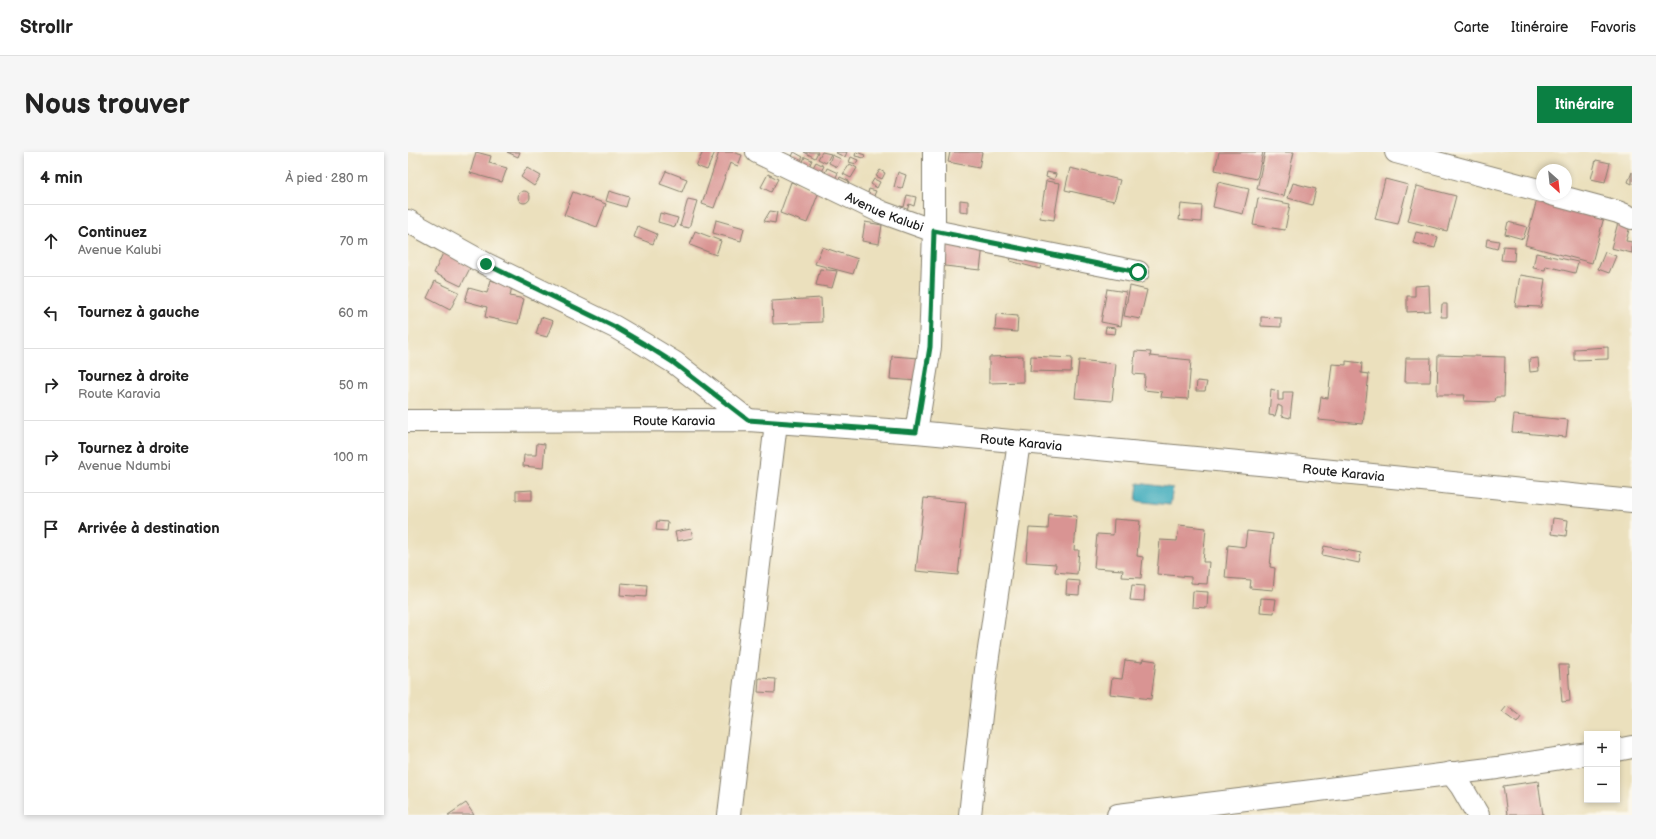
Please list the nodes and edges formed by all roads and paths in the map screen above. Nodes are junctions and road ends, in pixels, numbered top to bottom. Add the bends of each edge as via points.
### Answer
1 (757, 152) edge
2 (934, 152) edge
3 (1396, 152) edge
4 (1536, 190) edge
5 (1572, 200) edge
6 (1632, 218) edge
7 (408, 221) edge
8 (934, 231) junction
9 (1138, 272) dead end
10 (748, 420) junction
11 (408, 422) edge
12 (776, 423) junction
13 (916, 432) junction
14 (1019, 442) junction
15 (1632, 501) edge
16 (1632, 747) edge
17 (1620, 749) edge
18 (1584, 754) edge
19 (1452, 773) junction
20 (1141, 814) edge
21 (729, 815) edge
22 (970, 815) edge
23 (1118, 815) edge
24 (1478, 815) edge

1 - 8 street, Avenue Kalubi via 881,212
2 - 8 street
3 - 4 street
5 - 6 street
7 - 10 street via 486,264 615,327 674,363
8 - 9 street, Avenue Kalubi
8 - 13 street via 930,347
10 - 11 street, Route Karavia
10 - 12 street, Route Karavia
12 - 13 street, Route Karavia
12 - 21 street
13 - 14 street, Route Karavia
14 - 15 street, Route Karavia
14 - 22 street via 986,670
16 - 17 street
18 - 19 street
19 - 20 street
19 - 24 street
20 - 23 street

